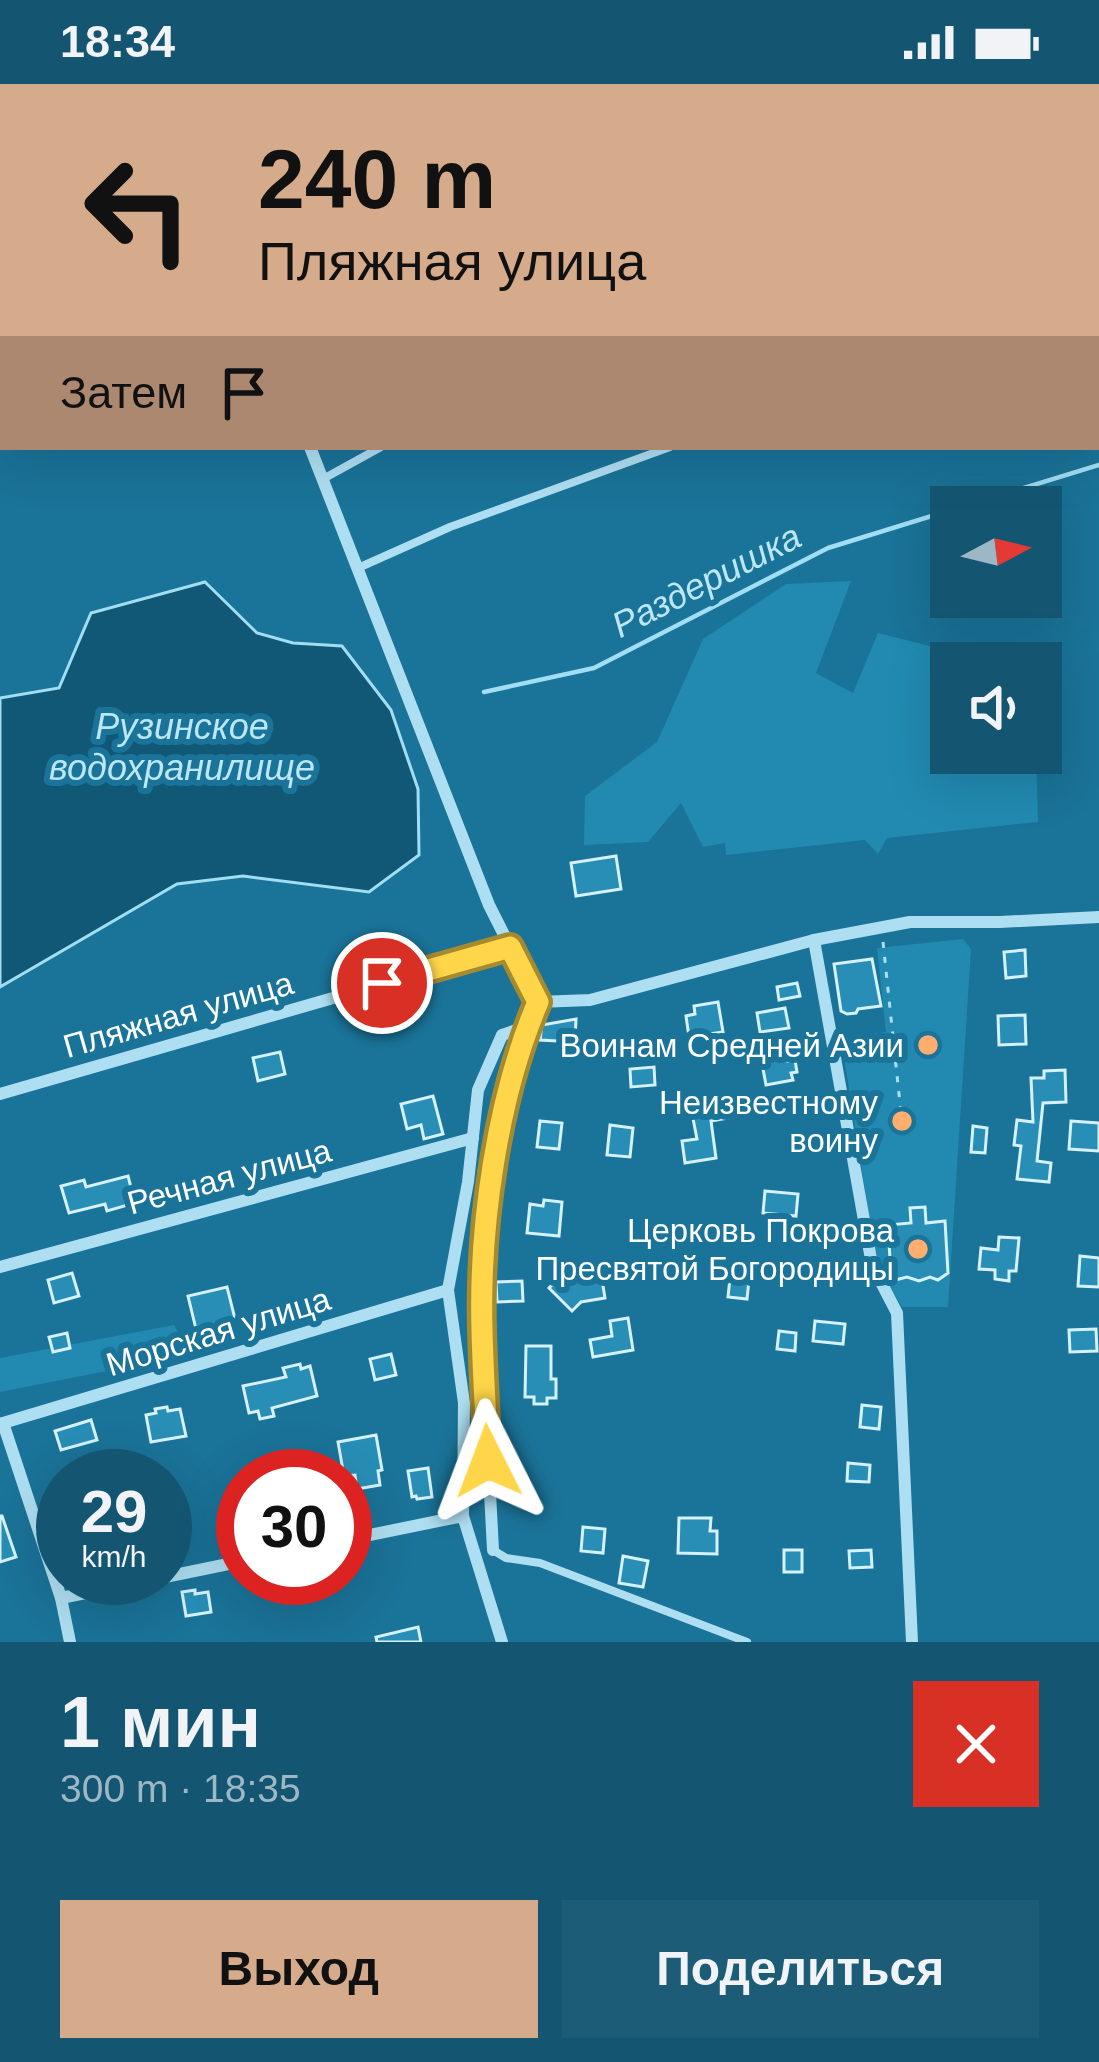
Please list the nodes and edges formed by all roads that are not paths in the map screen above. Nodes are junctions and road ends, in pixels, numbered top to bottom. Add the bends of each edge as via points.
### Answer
1 (311, 450) edge
2 (375, 450) edge
3 (662, 450) edge
4 (322, 479) junction
5 (357, 569) junction
6 (1099, 917) edge
7 (814, 940) junction
8 (510, 947) junction
9 (538, 1002) junction
10 (528, 1026) junction
11 (0, 1094) edge
12 (473, 1138) junction
13 (0, 1267) edge
14 (448, 1290) junction
15 (2, 1424) edge
16 (463, 1516) junction
17 (36, 1524) edge
18 (372, 1535) edge
19 (493, 1550) joint
20 (62, 1605) edge
21 (70, 1642) edge
22 (502, 1642) edge
23 (747, 1642) edge
24 (912, 1642) edge

1 - 4 street
2 - 4 lane
3 - 5 lane
4 - 5 street
5 - 8 street
6 - 7 street via 910,922
7 - 9 street via 590,1000
7 - 24 street via 872,1265 898,1313
8 - 9 street
8 - 11 street, Пляжная улица
9 - 10 street
10 - 12 street via 502,1035 478,1090
10 - 19 street via 509,1082 487,1215 482,1327
12 - 13 street, Речная улица
12 - 14 street
14 - 15 street, Морская улица
14 - 16 street via 464,1403
15 - 17 street
16 - 18 street
16 - 22 street
19 - 23 lane
20 - 21 street

